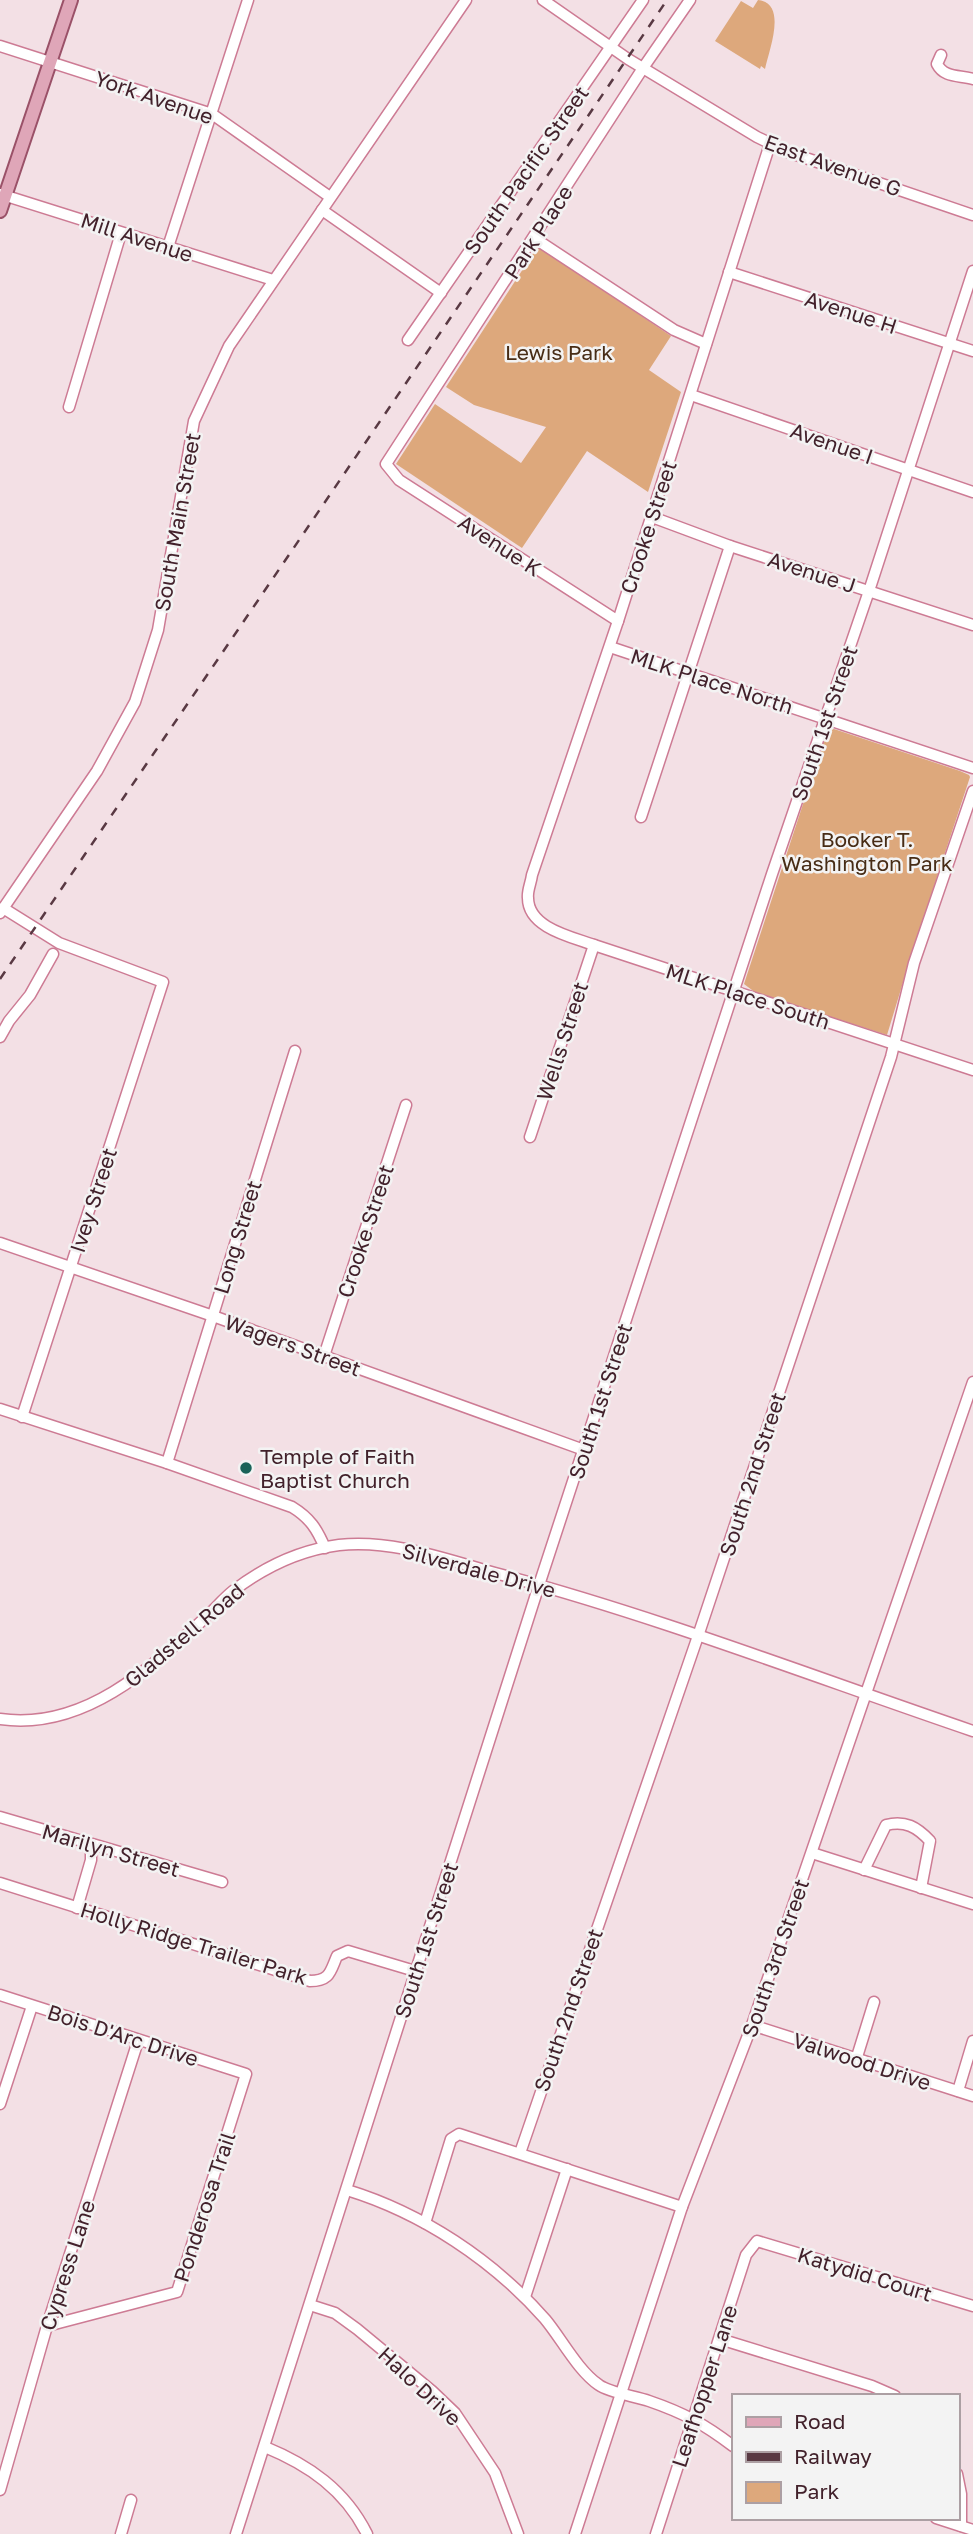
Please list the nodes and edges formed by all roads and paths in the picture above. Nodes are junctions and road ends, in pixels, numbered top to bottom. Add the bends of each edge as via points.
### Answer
1 (71, 0) edge
2 (248, 0) edge
3 (466, 0) edge
4 (543, 0) edge
5 (643, 0) edge
6 (690, 0) edge
7 (0, 46) edge
8 (612, 47) junction
9 (941, 55) dead end
10 (49, 61) junction
11 (643, 68) junction
12 (973, 79) edge
13 (212, 114) junction
14 (771, 144) junction
15 (3, 195) edge
16 (330, 197) junction
17 (321, 210) junction
18 (0, 211) edge
19 (973, 215) edge
20 (121, 233) junction
21 (534, 238) junction
22 (168, 247) junction
23 (973, 271) edge
24 (729, 272) junction
25 (273, 280) junction
26 (441, 293) junction
27 (408, 340) dead end
28 (949, 343) junction
29 (706, 344) junction
30 (973, 351) edge
31 (691, 395) junction
32 (69, 407) dead end
33 (386, 464) joint
34 (907, 469) junction
35 (973, 492) edge
36 (652, 516) junction
37 (730, 546) junction
38 (869, 591) junction
39 (618, 621) junction
40 (973, 625) edge
41 (610, 647) junction
42 (687, 673) junction
43 (824, 718) junction
44 (973, 768) edge
45 (973, 791) edge
46 (642, 817) dead end
47 (530, 909) joint
48 (1, 910) edge
49 (594, 945) junction
50 (53, 954) dead end
51 (734, 991) junction
52 (0, 1037) edge
53 (894, 1044) junction
54 (295, 1051) dead end
55 (973, 1070) edge
56 (406, 1105) dead end
57 (530, 1138) dead end
58 (0, 1243) edge
59 (71, 1268) junction
60 (213, 1316) junction
61 (324, 1356) junction
62 (973, 1382) edge
63 (0, 1409) edge
64 (22, 1417) junction
65 (584, 1450) junction
66 (167, 1463) junction
67 (325, 1548) junction
68 (539, 1584) junction
69 (698, 1636) junction
70 (867, 1695) junction
71 (0, 1719) edge
72 (973, 1731) edge
73 (0, 1817) edge
74 (92, 1844) junction
75 (812, 1853) junction
76 (864, 1870) junction
77 (222, 1882) dead end
78 (0, 1883) edge
79 (921, 1888) junction
80 (973, 1904) edge
81 (78, 1908) junction
82 (415, 1971) junction
83 (0, 1996) edge
84 (874, 2002) dead end
85 (32, 2006) junction
86 (752, 2025) junction
87 (138, 2041) junction
88 (973, 2041) edge
89 (856, 2060) junction
90 (246, 2074) joint
91 (958, 2091) junction
92 (973, 2096) edge
93 (0, 2104) edge
94 (520, 2153) junction
95 (567, 2169) junction
96 (347, 2190) junction
97 (682, 2207) junction
98 (425, 2223) junction
99 (757, 2241) joint
100 (525, 2297) junction
101 (310, 2305) junction
102 (973, 2306) edge
103 (47, 2326) junction
104 (720, 2339) junction
105 (621, 2392) junction
106 (890, 2394) edge
107 (694, 2418) junction
108 (732, 2445) edge
109 (265, 2447) junction
110 (959, 2484) edge
111 (0, 2490) edge
112 (131, 2500) dead end
113 (942, 2520) edge
114 (961, 2526) junction
115 (973, 2530) edge
116 (121, 2534) edge
117 (236, 2534) edge
118 (367, 2534) edge
119 (518, 2534) edge
120 (575, 2534) edge
121 (656, 2534) edge

1 - 10 main road
2 - 13 street
3 - 16 street, South Main Street
4 - 8 street, East Avenue G
5 - 8 street, South Pacific Street
6 - 11 street, Park Place
7 - 10 street, York Avenue
8 - 11 street, East Avenue G
8 - 26 street, South Pacific Street
9 - 12 street via 937,64 941,71
10 - 13 street, York Avenue
10 - 15 main road
11 - 14 street, East Avenue G
11 - 21 street, Park Place
13 - 16 street, York Avenue
13 - 22 street
14 - 19 street, East Avenue G
14 - 24 street, Crooke Street
15 - 18 main road
15 - 20 street, Mill Avenue
16 - 17 street, South Main Street
17 - 25 street, South Main Street
17 - 26 street
20 - 22 street, Mill Avenue
20 - 32 street
21 - 29 street via 674,330
21 - 33 street, Park Place
22 - 25 street, Mill Avenue
23 - 28 street, South 1st Street
24 - 28 street, Avenue H
24 - 29 street, Crooke Street
25 - 48 street, South Main Street via 229,346 194,421 158,630 135,702 97,771
26 - 27 street, South Pacific Street
28 - 30 street, Avenue H
28 - 34 street, South 1st Street
29 - 31 street, Crooke Street
31 - 34 street, Avenue I
31 - 36 street, Crooke Street
33 - 39 street, Avenue K via 399,480
34 - 35 street, Avenue I
34 - 38 street, South 1st Street
36 - 37 street, Avenue J
36 - 39 street, Crooke Street
37 - 38 street, Avenue J
37 - 42 street
38 - 40 street, Avenue J
38 - 43 street, South 1st Street
39 - 41 street, Crooke Street
41 - 42 street, MLK Place North
41 - 47 street, Crooke Street via 532,876 527,897
42 - 43 street, MLK Place North
42 - 46 street
43 - 44 street, MLK Place North
43 - 51 street, South 1st Street
45 - 53 street, South 2nd Street via 914,963
47 - 49 street, MLK Place South via 552,929
48 - 59 street, Ivey Street via 59,943 163,982
49 - 51 street, MLK Place South
49 - 57 street, Wells Street
50 - 52 street
51 - 53 street, MLK Place South
51 - 65 street, South 1st Street
53 - 55 street, MLK Place South
53 - 69 street, South 2nd Street
54 - 60 street, Long Street
56 - 61 street, Crooke Street
58 - 59 street, Wagers Street
59 - 60 street, Wagers Street
59 - 64 street, Ivey Street
60 - 61 street, Wagers Street
60 - 66 street, Long Street
61 - 65 street, Wagers Street
62 - 70 street, South 3rd Street
63 - 64 street
64 - 66 street
65 - 68 street, South 1st Street
66 - 67 street via 292,1507 317,1528
67 - 68 street, Silverdale Drive via 380,1546 415,1551
67 - 71 street, Gladstell Road via 284,1560 260,1573 232,1592 127,1685 97,1702 50,1718
68 - 69 street, Silverdale Drive
68 - 82 street, South 1st Street
69 - 70 street, Silverdale Drive
69 - 94 street, South 2nd Street
70 - 72 street, Silverdale Drive
70 - 75 street, South 3rd Street
73 - 74 street, Marilyn Street
74 - 77 street, Marilyn Street
74 - 81 street
75 - 76 street
75 - 86 street, South 3rd Street
76 - 79 street
76 - 79 street via 886,1825 910,1825 930,1841
78 - 81 street, Holly Ridge Trailer Park
79 - 80 street
81 - 82 street, Holly Ridge Trailer Park via 310,1981 329,1975 337,1956 348,1951
82 - 96 street, South 1st Street
83 - 85 street, Bois D'Arc Drive
84 - 89 street
85 - 87 street, Bois D'Arc Drive
85 - 93 street
86 - 89 street, Valwood Drive
86 - 97 street, South 3rd Street
87 - 90 street, Bois D'Arc Drive
87 - 103 street, Cypress Lane
88 - 91 street
89 - 91 street, Valwood Drive
90 - 103 street, Ponderosa Trail via 177,2292
91 - 92 street, Valwood Drive
94 - 95 street
94 - 98 street via 455,2136
95 - 97 street
95 - 100 street
96 - 98 street
96 - 101 street, South 1st Street
97 - 105 street, South 3rd Street
98 - 100 street via 476,2256
99 - 102 street, Katydid Court
99 - 104 street, Leafhopper Lane via 746,2255
100 - 105 street via 594,2381
101 - 109 street, South 1st Street
101 - 119 street, Halo Drive via 335,2313 358,2329 455,2413 495,2473
103 - 111 street, Cypress Lane
104 - 106 street
104 - 107 street, Leafhopper Lane
105 - 107 street
105 - 120 street, South 3rd Street
107 - 108 street
107 - 121 street, Leafhopper Lane
109 - 117 street, South 1st Street
109 - 118 street via 290,2457 332,2487
110 - 114 street
112 - 116 street
113 - 114 street
114 - 115 street

